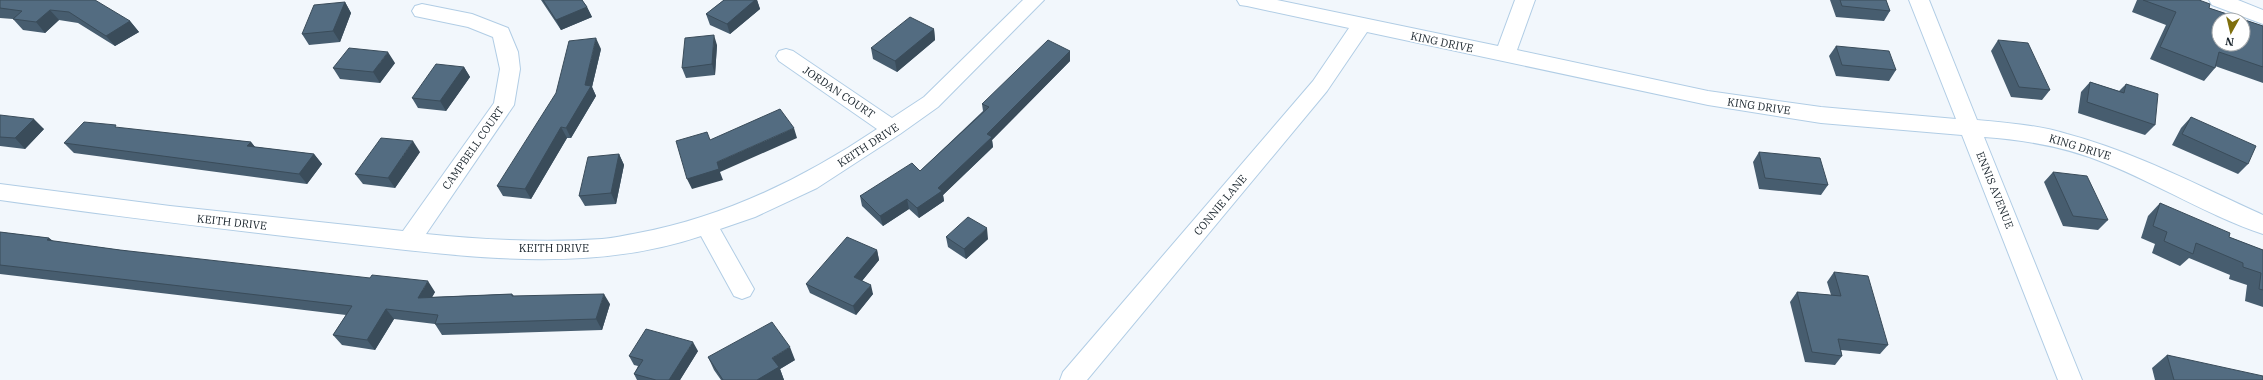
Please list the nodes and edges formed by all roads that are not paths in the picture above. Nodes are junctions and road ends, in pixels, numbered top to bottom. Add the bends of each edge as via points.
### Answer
1 (1034, 0) edge
2 (1247, 0) edge
3 (1525, 0) edge
4 (1919, 0) edge
5 (2219, 0) edge
6 (422, 11) dead end
7 (2263, 17) edge
8 (1362, 25) junction
9 (1505, 55) junction
10 (786, 56) dead end
11 (1969, 126) junction
12 (893, 129) junction
13 (0, 192) edge
14 (2263, 225) edge
15 (707, 226) junction
16 (408, 242) junction
17 (742, 289) dead end
18 (1072, 380) edge
19 (2070, 380) edge

1 - 12 street, KEITH DRIVE via 931,102
2 - 8 street, KING DRIVE
3 - 9 street
4 - 11 street, ENNIS AVENUE
5 - 7 street
6 - 16 street, CAMPBELL COURT via 472,21 501,33 509,53 510,79 504,105
8 - 9 street, KING DRIVE
8 - 18 street, CONNIE LANE via 1320,86
9 - 11 street, KING DRIVE via 1723,101 1821,115
10 - 12 street, JORDAN COURT
11 - 14 street, KING DRIVE via 2022,132 2066,141 2114,157
11 - 19 street, ENNIS AVENUE
12 - 15 street, KEITH DRIVE via 809,182 747,212
13 - 16 street, KEITH DRIVE via 170,215
15 - 16 street, KEITH DRIVE via 676,235 603,248 543,250
15 - 17 street

